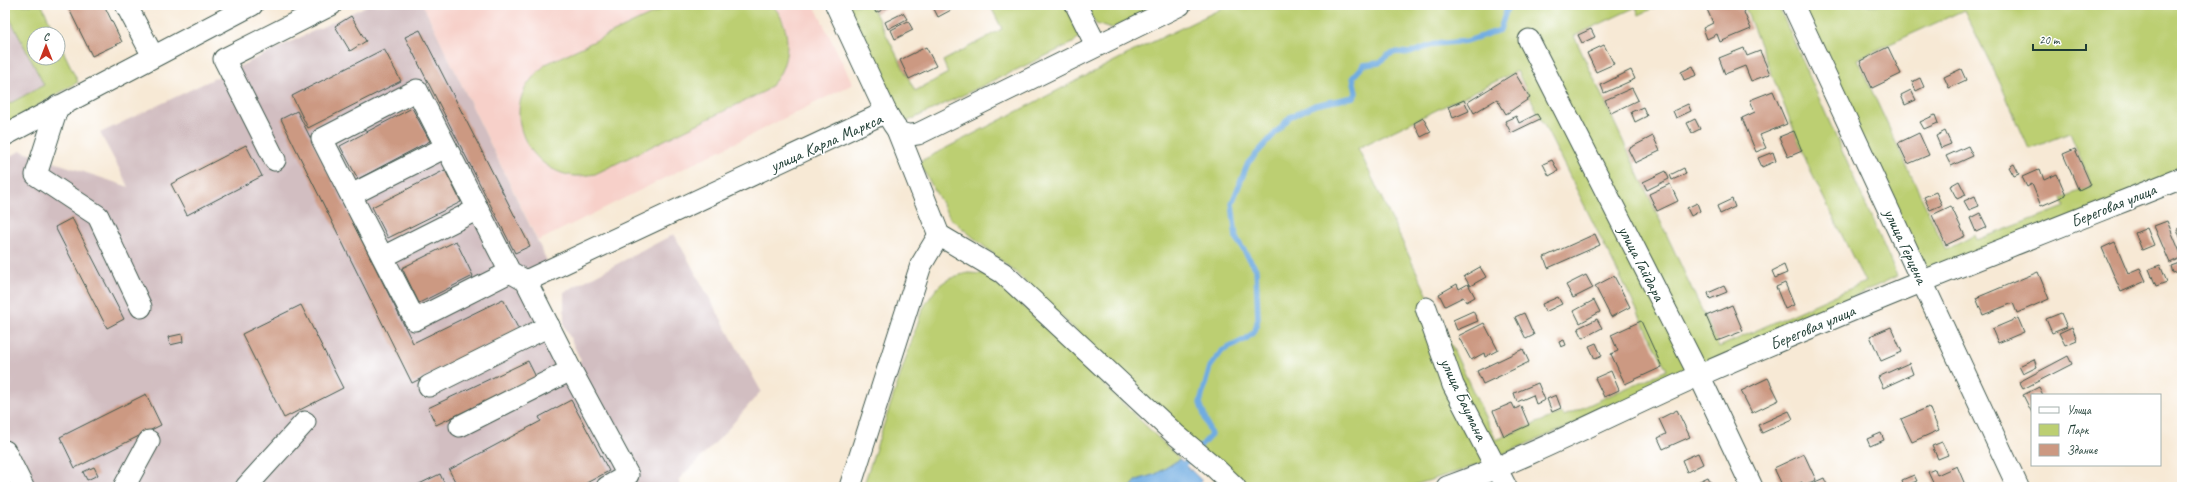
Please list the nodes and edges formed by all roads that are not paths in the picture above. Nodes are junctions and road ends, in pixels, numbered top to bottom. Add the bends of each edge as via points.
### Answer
1 (126, 5) edge
2 (331, 5) edge
3 (836, 5) edge
4 (1076, 5) edge
5 (1180, 5) edge
6 (1793, 5) edge
7 (248, 6) edge
8 (1529, 40) dead end
9 (1096, 45) junction
10 (153, 56) junction
11 (58, 106) junction
12 (886, 112) junction
13 (898, 132) junction
14 (5, 135) edge
15 (446, 146) junction
16 (275, 160) dead end
17 (2182, 178) edge
18 (351, 195) junction
19 (478, 209) junction
20 (938, 236) junction
21 (383, 257) junction
22 (518, 276) junction
23 (1923, 281) junction
24 (141, 307) dead end
25 (1426, 308) dead end
26 (549, 326) junction
27 (571, 370) junction
28 (1699, 375) junction
29 (430, 386) dead end
30 (305, 422) dead end
31 (460, 426) dead end
32 (149, 441) dead end
33 (5, 451) edge
34 (1502, 478) edge
35 (23, 487) edge
36 (124, 487) edge
37 (246, 487) edge
38 (607, 487) edge
39 (850, 487) edge
40 (1235, 487) edge
41 (1448, 487) edge
42 (1752, 487) edge
43 (2018, 487) edge

1 - 10 street
2 - 16 street via 224,59
3 - 12 street
4 - 9 street
5 - 9 street, улица Карла Маркса
6 - 23 street, улица Герцена
7 - 10 street
8 - 28 street, улица Гайдара
9 - 13 street, улица Карла Маркса via 918,134 906,136
10 - 11 street
11 - 14 street
11 - 24 street via 36,175 98,216
12 - 13 street, улица Карла Маркса
12 - 22 street, улица Карла Маркса
13 - 20 street
15 - 18 street
15 - 18 street via 417,90 322,138
15 - 19 street
17 - 23 street, Береговая улица
18 - 21 street
19 - 21 street
19 - 22 street
20 - 39 street via 921,264
20 - 40 street via 1003,273
21 - 22 street, улица Карла Маркса via 415,320
22 - 26 street
23 - 28 street, Береговая улица
23 - 43 street, улица Герцена
25 - 34 street, улица Баумана via 1453,385
26 - 27 street
26 - 29 street
27 - 31 street
27 - 38 street via 628,475
28 - 34 street, Береговая улица
28 - 42 street, улица Гайдара
30 - 37 street
32 - 36 street
33 - 35 street
34 - 41 street, Береговая улица

